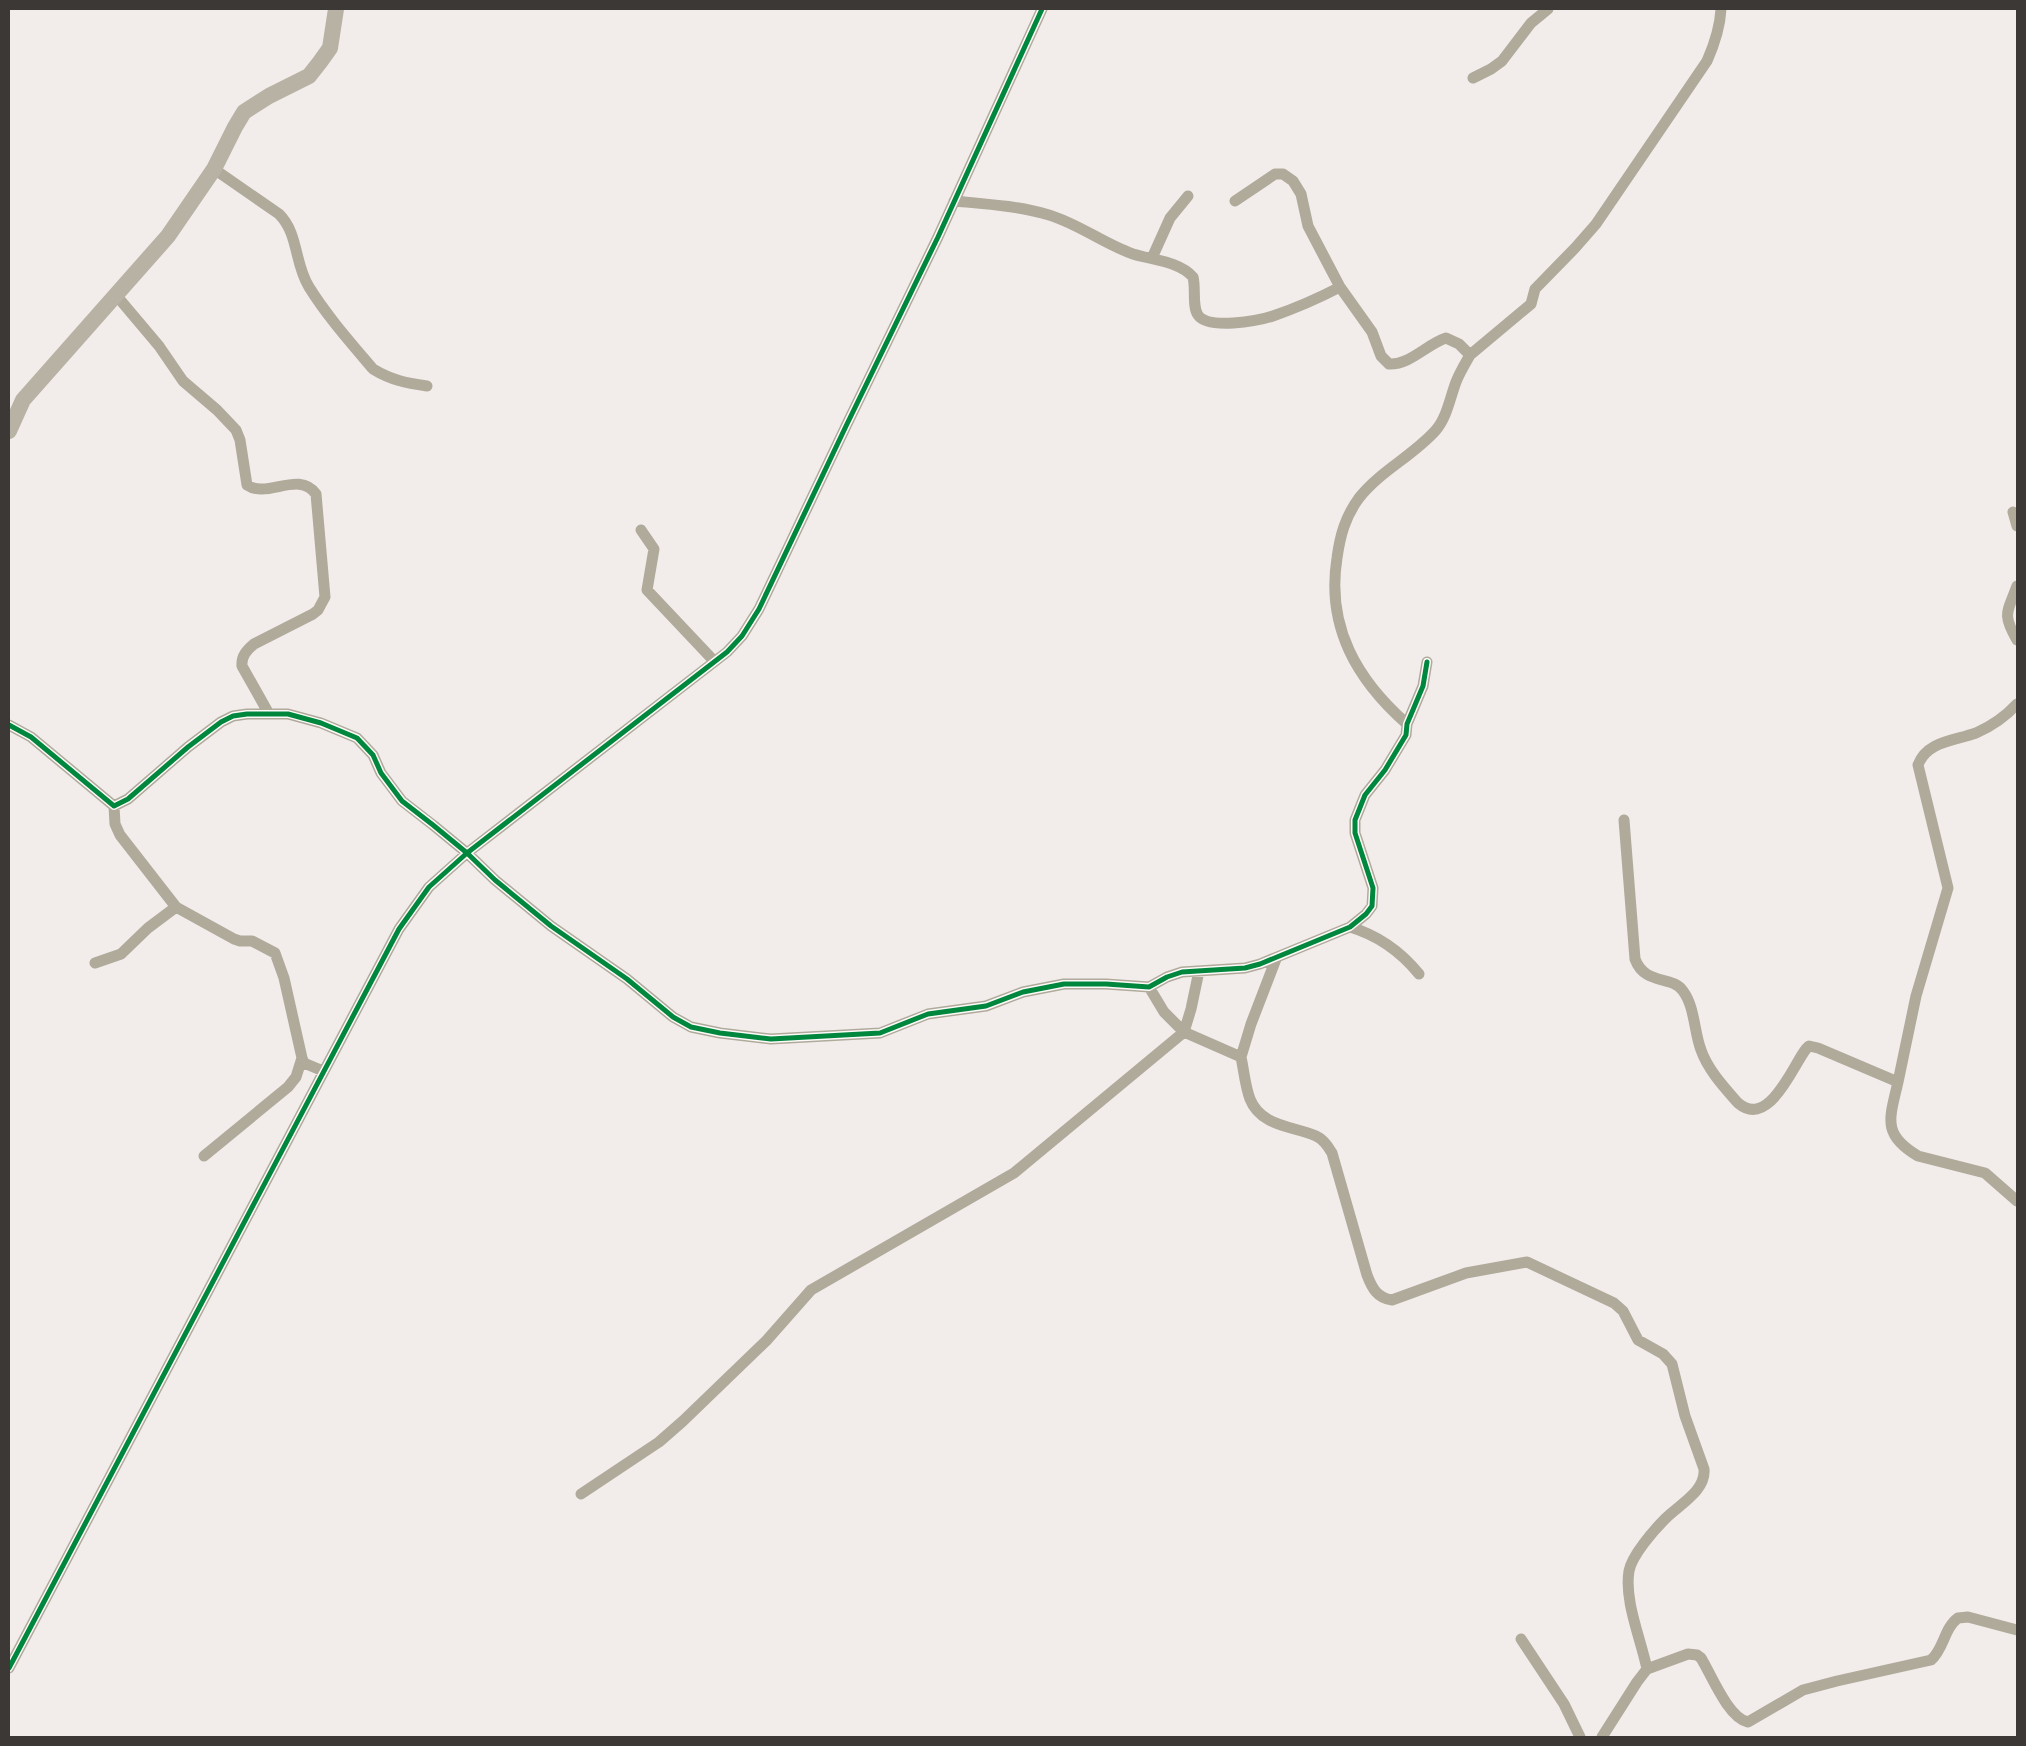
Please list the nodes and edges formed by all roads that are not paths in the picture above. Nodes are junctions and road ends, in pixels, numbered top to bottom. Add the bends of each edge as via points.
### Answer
1 (336, 9) edge
2 (1042, 9) edge
3 (1548, 9) edge
4 (1721, 9) edge
5 (1472, 78) dead end
6 (214, 168) junction
7 (1188, 196) dead end
8 (954, 201) junction
9 (1235, 201) dead end
10 (1152, 258) junction
11 (1340, 287) junction
12 (116, 295) junction
13 (1470, 355) junction
14 (427, 386) dead end
15 (9, 431) edge
16 (2013, 512) dead end
17 (2017, 526) edge
18 (642, 530) dead end
19 (2017, 586) edge
20 (2017, 640) edge
21 (714, 661) junction
22 (1427, 662) dead end
23 (2017, 704) edge
24 (269, 714) junction
25 (1407, 724) junction
26 (9, 725) edge
27 (114, 806) junction
28 (1624, 820) dead end
29 (467, 853) junction
30 (176, 907) junction
31 (1350, 926) junction
32 (1276, 959) junction
33 (95, 963) dead end
34 (1199, 971) junction
35 (1419, 974) dead end
36 (1148, 988) junction
37 (1184, 1032) junction
38 (1242, 1057) junction
39 (302, 1058) junction
40 (323, 1072) junction
41 (1898, 1082) junction
42 (204, 1156) dead end
43 (2017, 1201) edge
44 (582, 1494) dead end
45 (2017, 1630) edge
46 (1521, 1640) dead end
47 (9, 1668) edge
48 (1647, 1668) junction
49 (1580, 1737) edge
50 (1602, 1737) edge

1 - 6 street via 330,48 320,62 309,76 244,112
2 - 8 street
3 - 5 street via 1531,23 1502,61
4 - 13 street via 1715,44 1707,61 1596,224 1535,289 1531,304
6 - 12 street via 168,236
6 - 14 street via 288,223 298,265 308,287 373,369 400,382
7 - 10 street via 1170,218
8 - 10 street via 1049,215 1099,240
8 - 21 street via 759,610 742,636
9 - 11 street via 1275,174 1283,174 1293,181 1304,201 1308,226
10 - 11 street via 1189,273 1194,284 1195,308 1207,322 1227,323 1271,317
11 - 13 street via 1372,332 1381,356 1389,364 1399,364 1446,338
12 - 15 street via 23,400
12 - 24 street via 159,346 183,381 236,430 247,485 256,489 298,483 311,488 316,494 322,605 313,614 254,644 242,660 242,666
13 - 25 street via 1456,381 1442,422 1360,497 1340,534 1334,597 1344,640 1350,656 1374,691
16 - 17 street
18 - 21 street via 654,549 647,590
19 - 20 street via 2006,614
21 - 29 street
22 - 25 street via 1423,686
23 - 41 street via 2002,719 1976,732 1933,746 1918,765 1948,888 1916,996
24 - 27 street via 233,716 221,722 188,746 128,799
24 - 29 street via 288,714 321,723 357,738 374,756 381,773 402,802
25 - 31 street via 1406,735 1365,795 1355,820 1355,833 1374,896 1366,914
26 - 27 street via 31,737
27 - 30 street via 115,824 120,835
28 - 41 street via 1635,959 1649,976 1682,990 1689,1003 1705,1060 1741,1106 1754,1109 1766,1106 1809,1046
29 - 36 street via 551,926 627,979 674,1017 691,1027 720,1033 771,1039 880,1032 928,1014 986,1006 1023,992 1064,984
29 - 40 street via 429,887 399,928
30 - 33 street via 121,954
30 - 39 street via 240,942 252,941 275,953
31 - 32 street
31 - 35 street via 1385,942
32 - 34 street via 1245,968
32 - 38 street
34 - 36 street via 1175,974
34 - 37 street
36 - 37 street via 1164,1012
37 - 38 street
37 - 44 street via 1014,1173 811,1290 766,1341 683,1421 659,1442
38 - 48 street via 1250,1100 1256,1109 1266,1119 1317,1136 1327,1144 1367,1274 1372,1288 1381,1297 1392,1300 1466,1273 1527,1262 1619,1306 1638,1340 1663,1354 1672,1364 1704,1475 1696,1491 1664,1519 1639,1551 1629,1570 1631,1600
39 - 40 street via 304,1063
39 - 42 street via 296,1077 288,1087
40 - 47 street
41 - 43 street via 1891,1127 1900,1142 1918,1156 1985,1173
45 - 48 street via 1968,1617 1958,1618 1931,1660 1803,1690 1748,1722 1722,1698 1697,1655 1688,1654
46 - 49 street via 1564,1704
48 - 50 street

